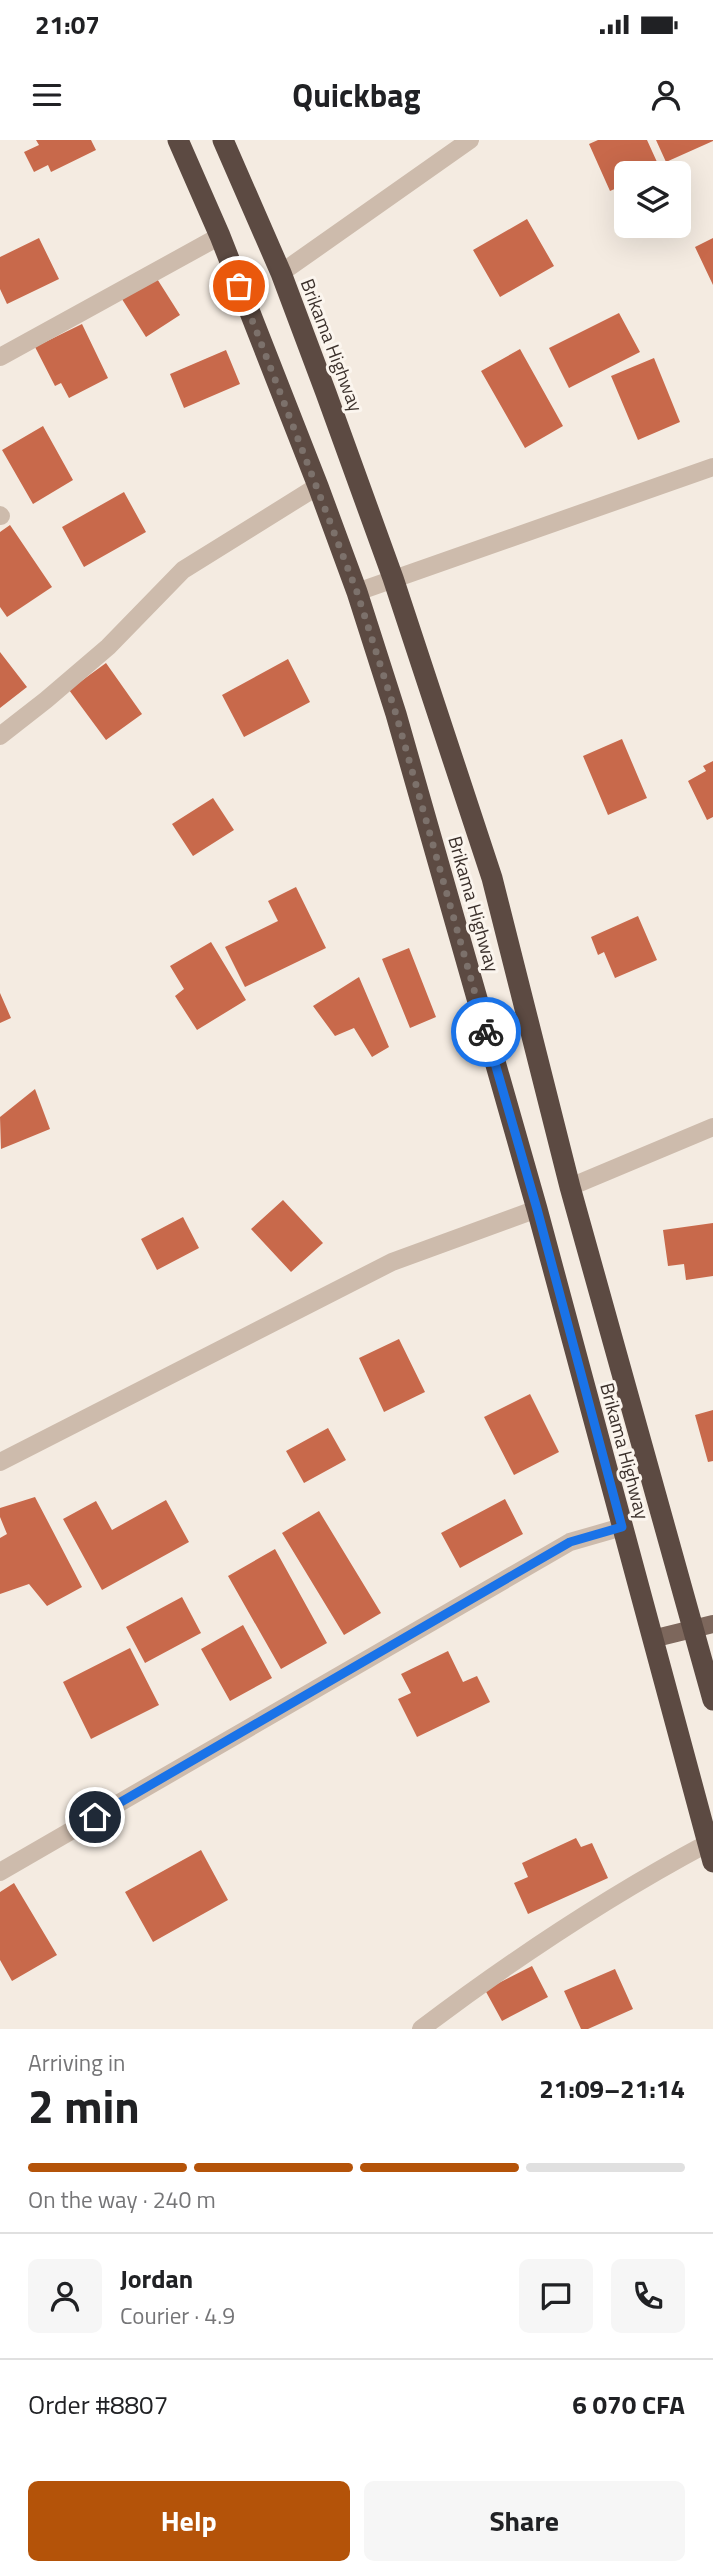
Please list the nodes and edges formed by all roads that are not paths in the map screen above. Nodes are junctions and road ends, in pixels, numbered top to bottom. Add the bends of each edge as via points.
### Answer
1 (178, 140) edge
2 (223, 140) edge
3 (470, 140) edge
4 (220, 236) junction
5 (281, 273) junction
6 (0, 357) edge
7 (713, 467) edge
8 (317, 486) junction
9 (393, 578) junction
10 (357, 592) junction
11 (0, 736) edge
12 (713, 1127) edge
13 (570, 1187) junction
14 (537, 1209) junction
15 (0, 1462) edge
16 (622, 1527) junction
17 (703, 1626) edge
18 (652, 1639) junction
19 (713, 1700) edge
20 (710, 1852) edge
21 (0, 1872) edge
22 (421, 2029) edge

1 - 4 highway, Brikama Highway
2 - 5 highway, Brikama Highway
3 - 5 street
4 - 6 street
4 - 8 highway, Brikama Highway
5 - 9 highway, Brikama Highway
7 - 9 street
8 - 10 highway, Brikama Highway
8 - 11 street via 183,570 108,647
9 - 10 street
9 - 13 highway, Brikama Highway via 492,878
10 - 14 highway, Brikama Highway
12 - 13 street
13 - 17 highway, Brikama Highway
14 - 15 street via 392,1262
14 - 16 highway, Brikama Highway
16 - 18 highway, Brikama Highway
16 - 21 street via 570,1542
17 - 18 main road
17 - 19 highway, Brikama Highway
18 - 20 highway, Brikama Highway
20 - 22 street via 638,1881 540,1943

